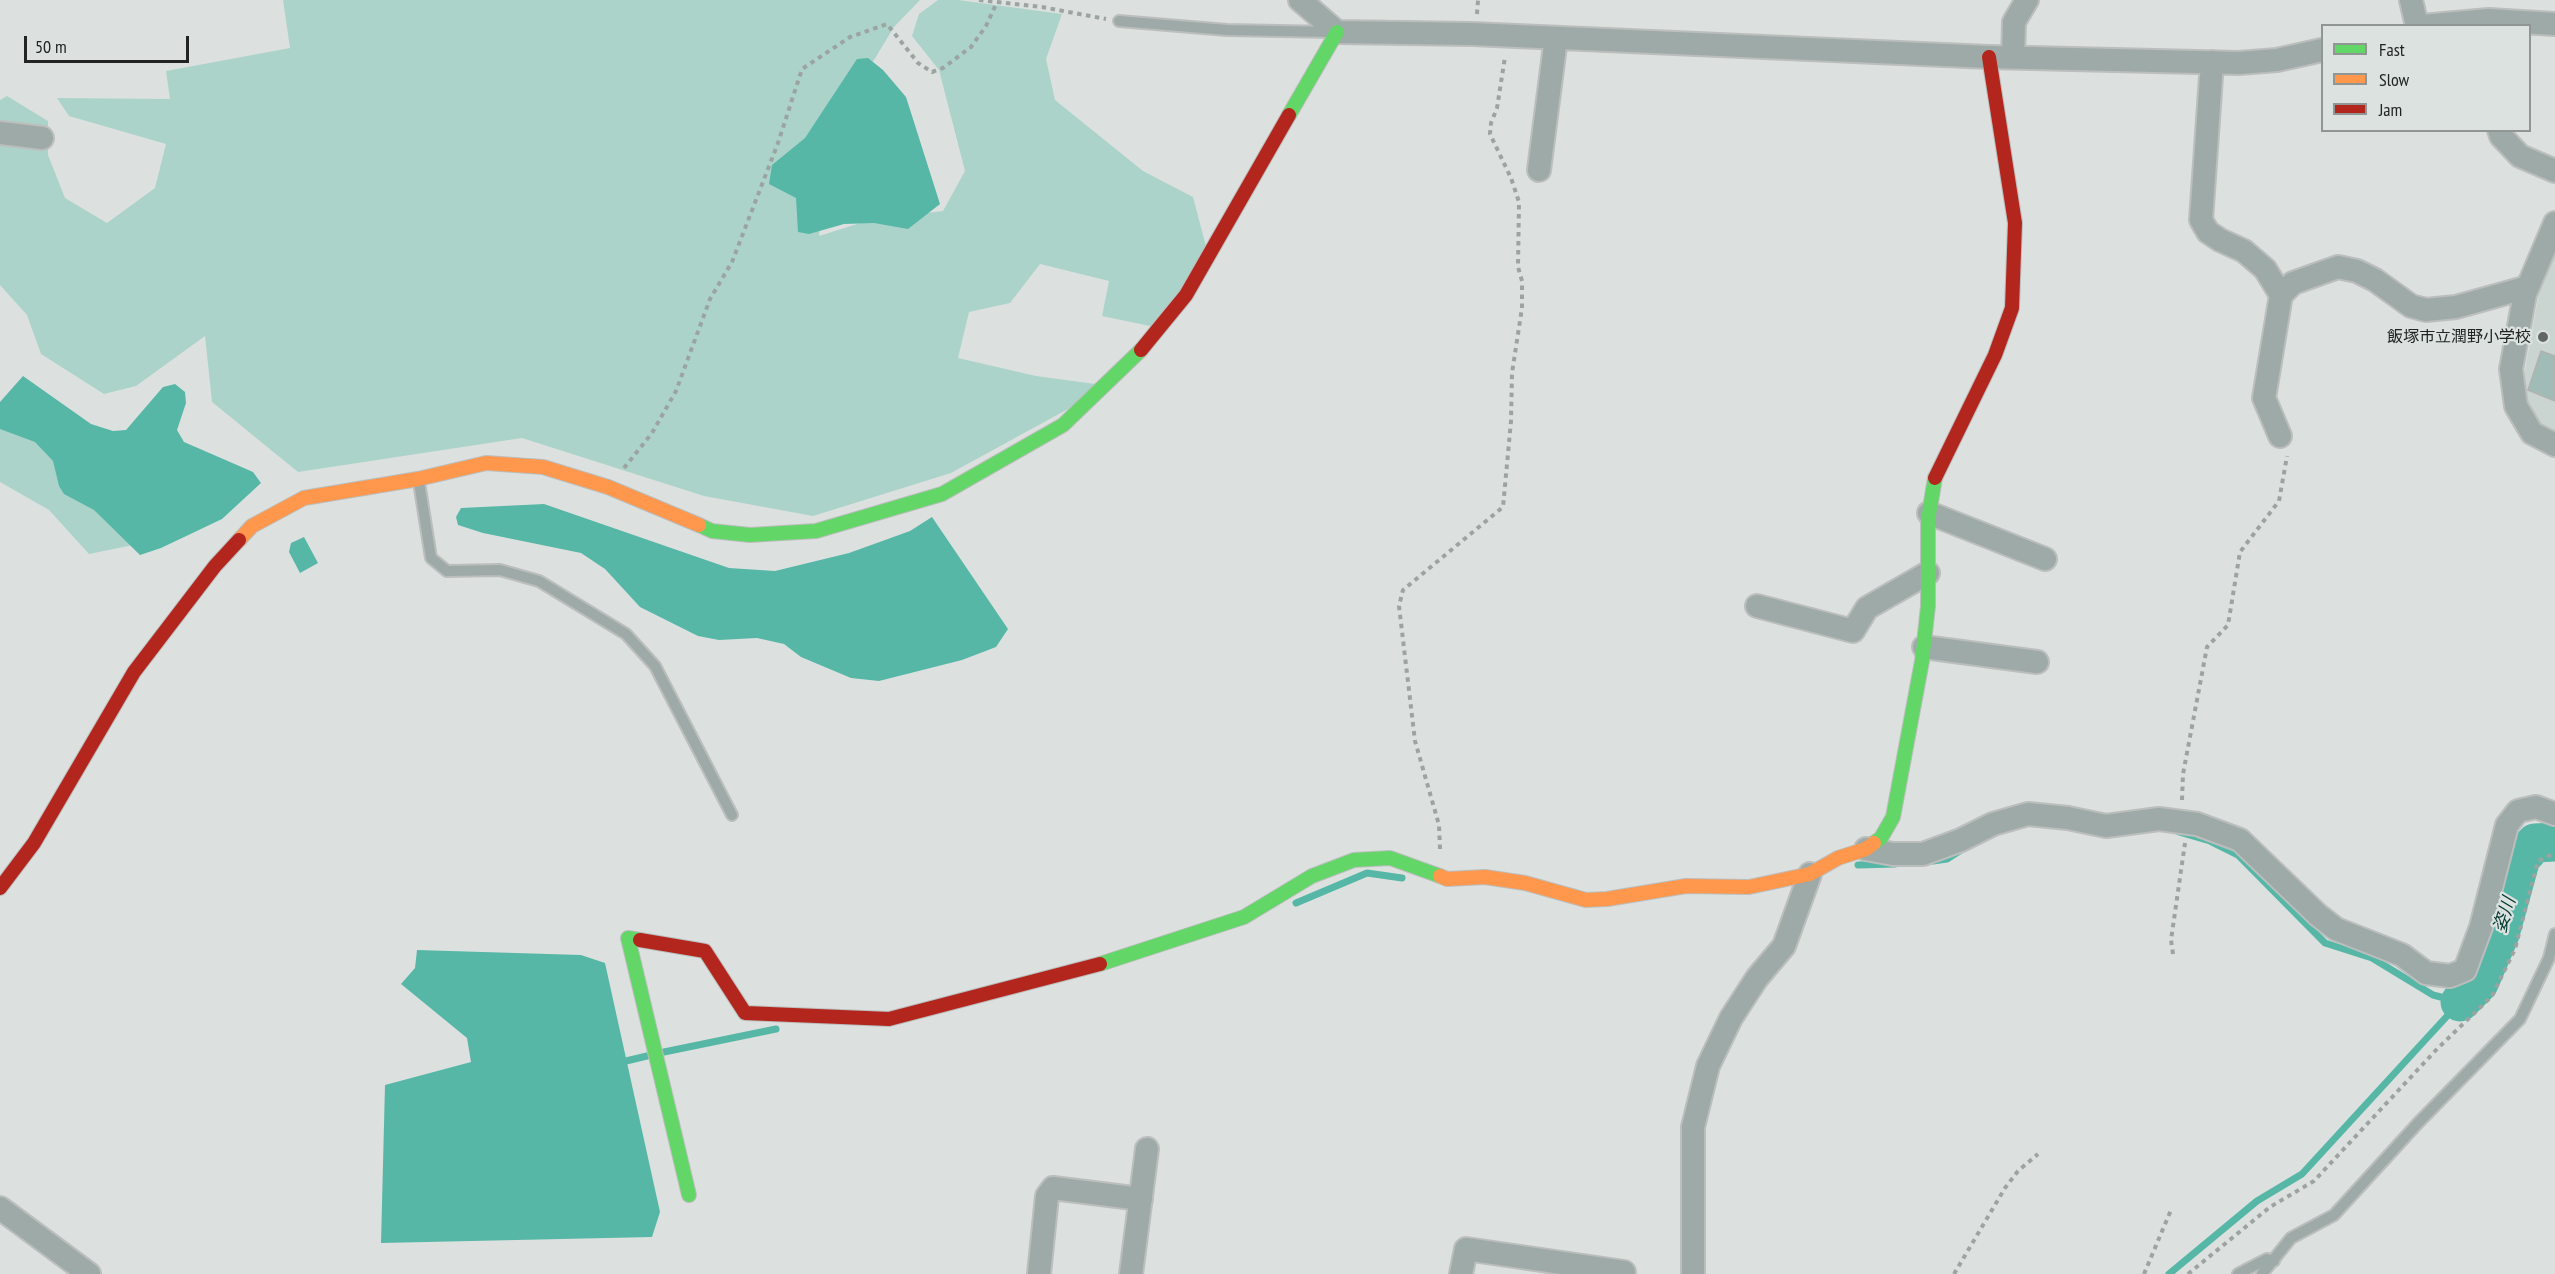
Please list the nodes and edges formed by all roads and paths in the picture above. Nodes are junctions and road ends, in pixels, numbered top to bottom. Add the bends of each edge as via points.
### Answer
1 (979, 0) edge
2 (1300, 0) edge
3 (2027, 0) edge
4 (2411, 0) edge
5 (998, 2) junction
6 (1119, 21) joint
7 (2489, 23) edge
8 (2418, 24) edge
9 (2466, 24) edge
10 (2555, 24) edge
11 (1337, 32) junction
12 (1506, 36) junction
13 (1556, 38) junction
14 (2321, 50) edge
15 (1989, 57) junction
16 (2013, 57) junction
17 (2212, 62) junction
18 (2500, 132) edge
19 (0, 133) edge
20 (42, 138) dead end
21 (1539, 170) dead end
22 (2555, 171) edge
23 (2555, 223) edge
24 (2528, 287) junction
25 (2281, 295) junction
26 (2280, 436) joint
27 (2555, 445) edge
28 (418, 479) junction
29 (608, 487) junction
30 (1929, 513) junction
31 (2045, 559) dead end
32 (1928, 573) junction
33 (1757, 606) dead end
34 (1923, 646) junction
35 (2037, 662) dead end
36 (2555, 814) edge
37 (732, 815) dead end
38 (2186, 822) junction
39 (1866, 849) junction
40 (2555, 854) edge
41 (1435, 874) junction
42 (1810, 874) junction
43 (0, 888) edge
44 (2555, 934) edge
45 (2174, 954) dead end
46 (1147, 1149) dead end
47 (2038, 1154) dead end
48 (689, 1195) dead end
49 (1141, 1198) junction
50 (0, 1208) edge
51 (2171, 1210) dead end
52 (0, 1229) edge
53 (66, 1256) junction
54 (2274, 1261) junction
55 (89, 1274) edge
56 (1039, 1274) edge
57 (1131, 1274) edge
58 (1461, 1274) edge
59 (1623, 1274) edge
60 (1693, 1274) edge
61 (1954, 1274) edge
62 (2144, 1274) edge
63 (2188, 1274) edge
64 (2238, 1274) edge
65 (2262, 1274) edge

1 - 5 path
2 - 11 street
3 - 16 street via 2014,22
4 - 8 street
5 - 6 path
5 - 29 path via 971,47 932,72 918,63 887,24 850,37 802,69 732,262 710,299 676,391 652,433
6 - 11 lane via 1227,30
7 - 9 street
7 - 10 street
11 - 12 street
11 - 29 street via 1186,295 1151,341 1063,425 942,494 816,531 750,535 712,531
12 - 13 street
12 - 41 path via 1490,134 1519,202 1522,308 1512,373 1503,507 1403,590 1399,606 1415,741 1439,825 1440,853
13 - 15 street
13 - 21 street
14 - 17 street via 2277,60
15 - 16 street
15 - 30 street via 2015,222 2012,308 1995,355 1935,479
16 - 17 street
17 - 25 street via 2201,220 2208,232 2244,251 2265,269
18 - 22 street via 2520,156
19 - 20 street
23 - 24 street
24 - 25 street via 2456,307 2426,310 2411,306 2357,271 2338,267 2293,283
24 - 27 street via 2511,369 2516,406 2532,433
25 - 26 street via 2264,398
26 - 38 path via 2287,459 2279,501 2240,552 2228,625 2207,646 2200,673 2183,774 2182,812
28 - 29 street via 486,464 543,467
28 - 37 lane via 431,558 447,571 500,570 539,581 626,634 655,666
28 - 43 street via 304,498 252,526 215,566 134,672 34,843
30 - 31 street
30 - 32 street
32 - 33 street via 1867,608 1853,631
32 - 34 street
34 - 35 street
34 - 39 street via 1893,817 1881,838
36 - 38 street via 2536,807 2517,811 2508,825 2481,927 2465,970 2450,976 2426,973 2402,955 2336,929 2240,840
38 - 39 street via 2159,819 2106,826 2028,814 1993,824 1923,854
38 - 45 path via 2171,940
39 - 42 street via 1838,858
40 - 63 path via 2538,861 2515,949 2492,996 2437,1048 2314,1181 2270,1206
41 - 42 street via 1447,879 1485,877 1525,883 1586,900 1686,886 1749,887
41 - 48 street via 1390,858 1354,860 1312,876 1244,917 1108,962 889,1019 745,1013 705,951 628,938
42 - 60 street via 1784,946 1731,1018 1708,1066 1693,1127
44 - 54 lane via 2549,958 2520,1019 2334,1215 2291,1238
46 - 49 street
47 - 61 path via 2005,1188
49 - 56 street via 1053,1188 1047,1196
49 - 57 street
50 - 53 street
51 - 62 path
52 - 53 street
53 - 55 street
54 - 64 lane via 2267,1260
54 - 65 lane
58 - 59 street via 1466,1249

